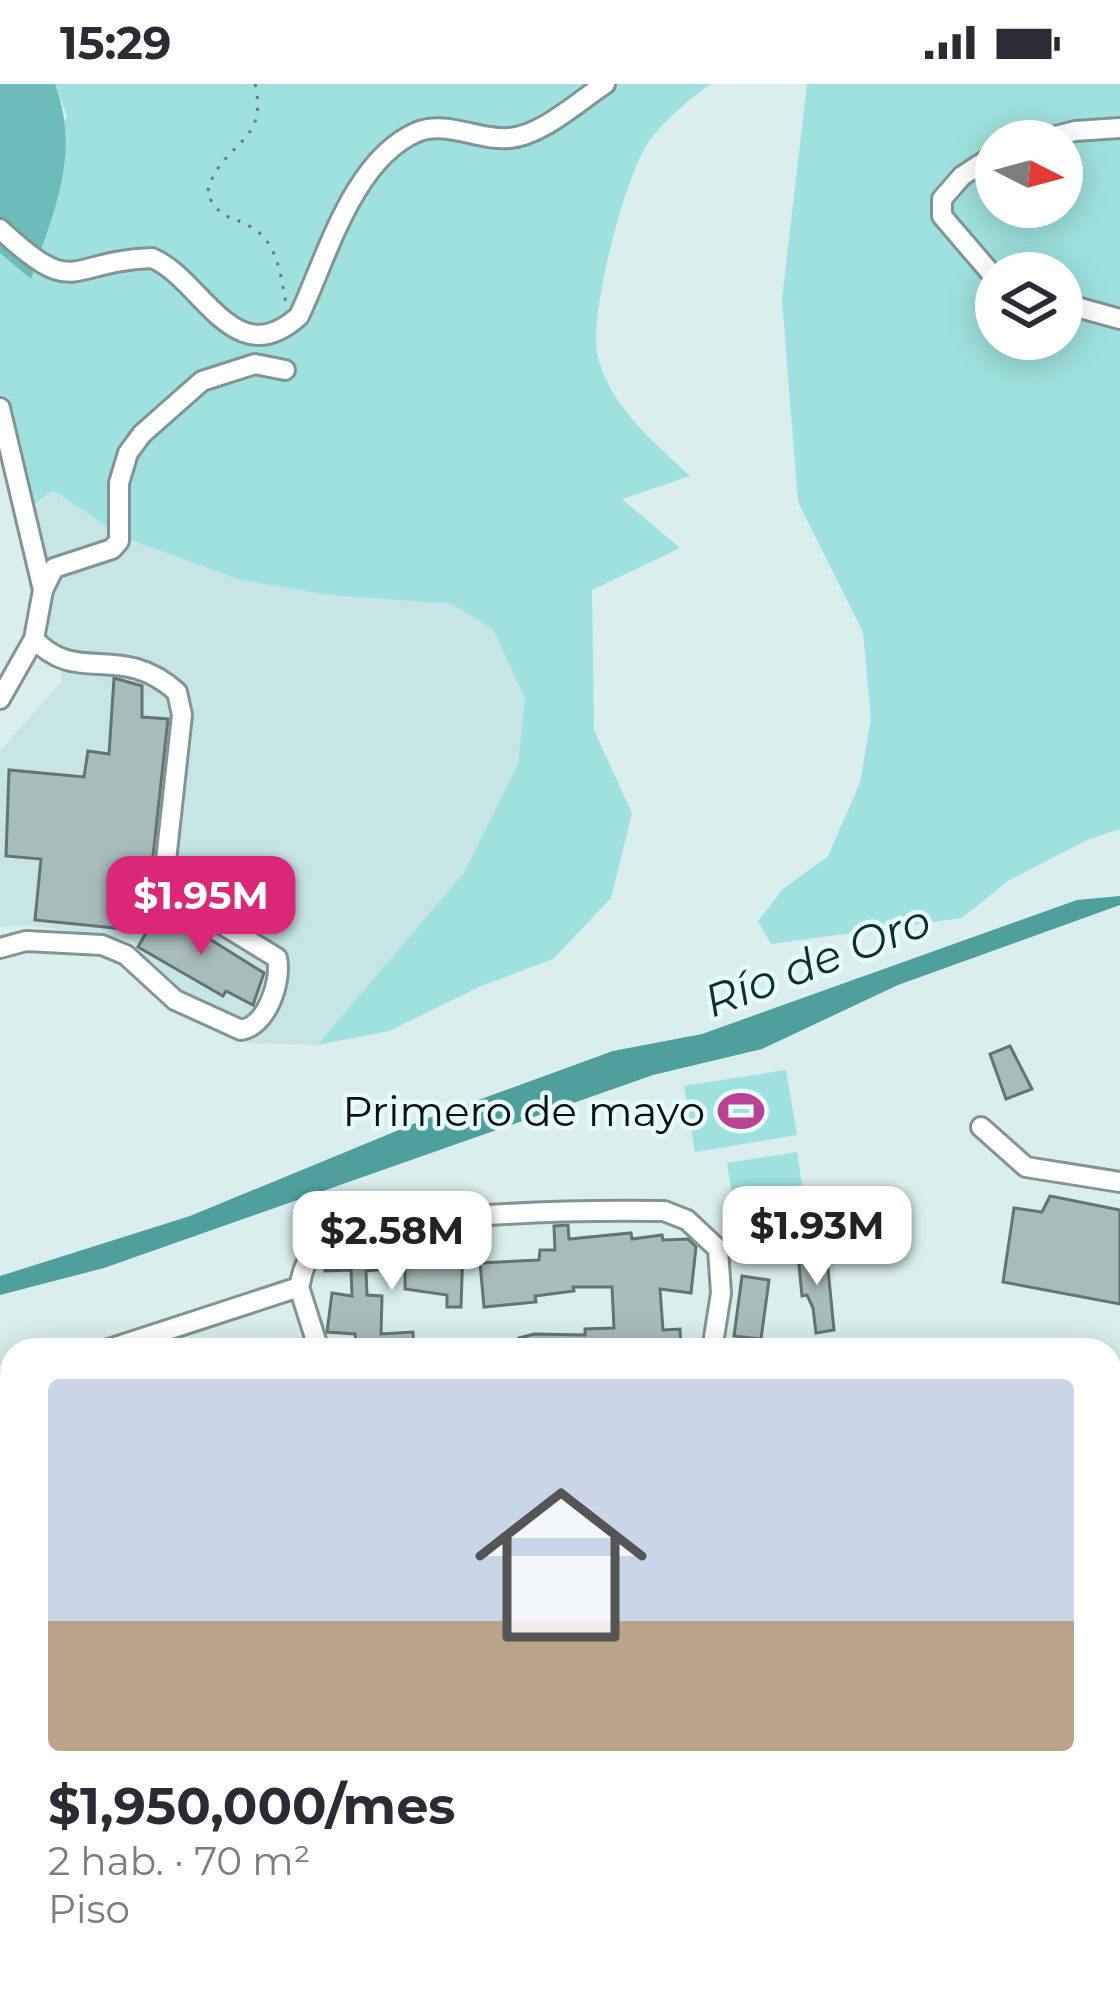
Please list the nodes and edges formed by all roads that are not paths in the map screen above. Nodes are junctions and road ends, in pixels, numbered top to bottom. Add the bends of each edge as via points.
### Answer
1 (605, 84) edge
2 (1120, 128) edge
3 (1083, 130) edge
4 (975, 168) edge
5 (0, 230) edge
6 (975, 254) edge
7 (1083, 309) edge
8 (1120, 320) edge
9 (285, 370) dead end
10 (0, 409) edge
11 (43, 590) junction
12 (34, 639) junction
13 (0, 699) edge
14 (0, 948) edge
15 (981, 1126) dead end
16 (1120, 1182) edge
17 (299, 1287) junction
18 (143, 1338) edge
19 (315, 1338) edge
20 (714, 1338) edge

1 - 5 street via 509,138 444,129 418,132 397,146 326,242 309,296 290,324 268,333 242,332 212,313 187,281 152,258 59,274
2 - 3 street
4 - 6 street via 942,199 943,216
7 - 8 street
9 - 11 street via 256,364 183,393 128,453 119,541 54,568
10 - 11 street
11 - 12 street
12 - 13 street
12 - 14 street via 51,657 130,663 177,692 182,715 163,888 277,958 280,973 261,1017 241,1030 175,1000 127,955 102,945 26,941
15 - 16 street via 1026,1167
17 - 18 street
17 - 19 street
17 - 20 street via 308,1261 328,1247 408,1226 468,1216 664,1211 718,1249

